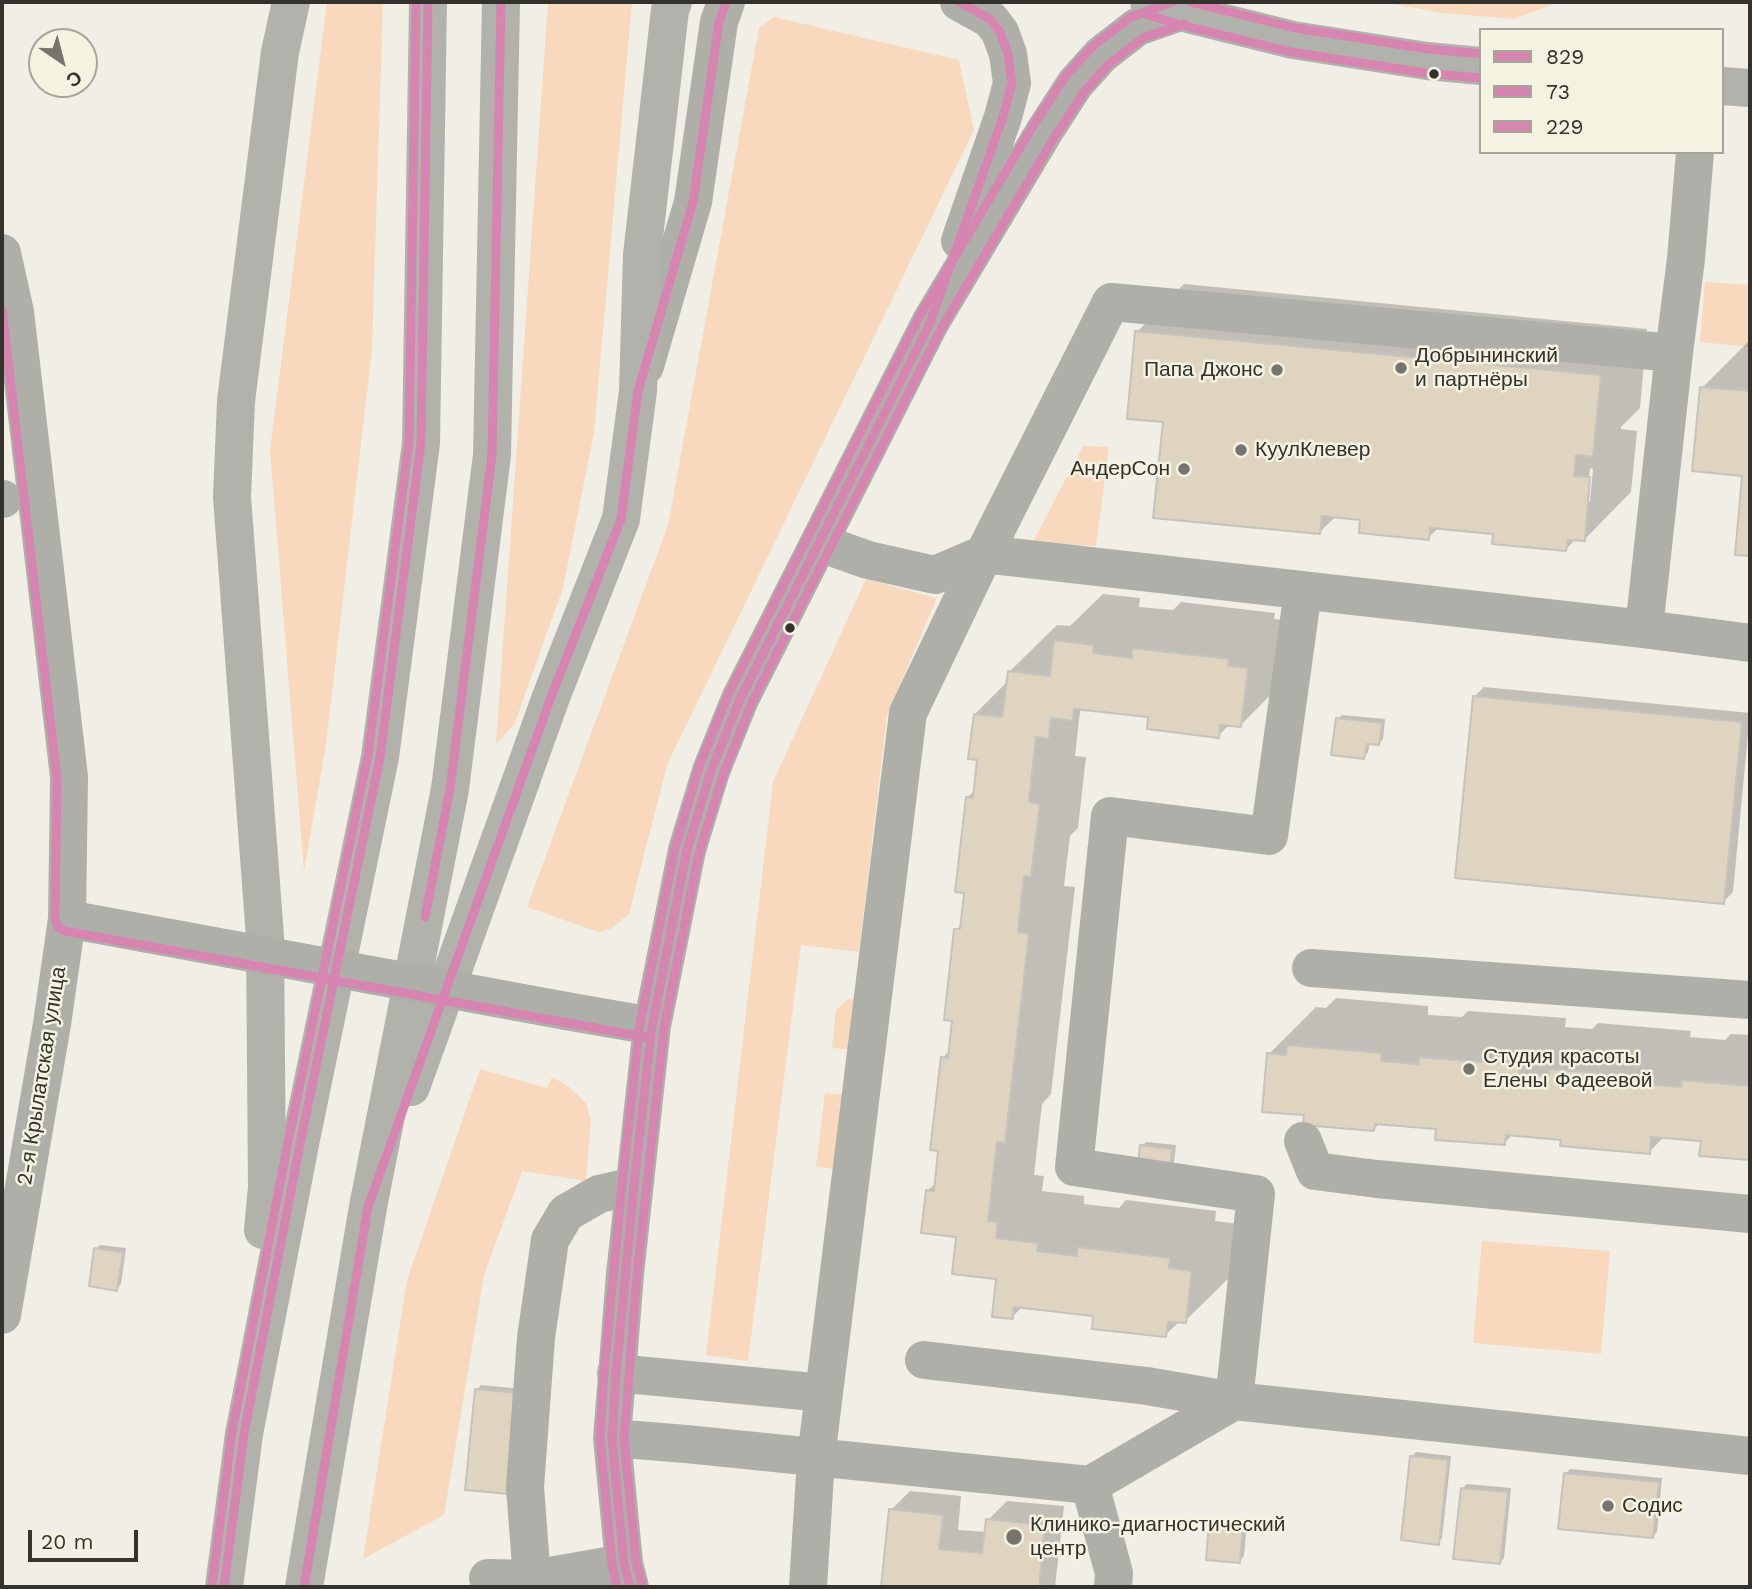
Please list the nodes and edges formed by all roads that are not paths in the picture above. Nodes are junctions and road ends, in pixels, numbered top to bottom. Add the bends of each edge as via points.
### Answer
1 (273, 2) edge
2 (290, 2) edge
3 (428, 2) edge
4 (501, 2) edge
5 (673, 2) edge
6 (726, 2) edge
7 (959, 2) edge
8 (1165, 7) edge
9 (280, 52) junction
10 (1479, 66) edge
11 (1724, 86) edge
12 (1750, 88) edge
13 (1695, 154) edge
14 (2, 253) edge
15 (930, 323) junction
16 (1674, 353) junction
17 (638, 391) junction
18 (820, 542) junction
19 (984, 554) junction
20 (1303, 591) junction
21 (1644, 629) junction
22 (1750, 643) edge
23 (67, 919) junction
24 (1311, 968) dead end
25 (1750, 1000) edge
26 (652, 1026) junction
27 (1303, 1141) dead end
28 (634, 1186) junction
29 (368, 1207) junction
30 (1750, 1214) edge
31 (6, 1273) edge
32 (2, 1315) edge
33 (923, 1360) dead end
34 (616, 1373) junction
35 (824, 1393) junction
36 (1234, 1401) junction
37 (244, 1434) junction
38 (612, 1438) junction
39 (1750, 1456) edge
40 (816, 1458) junction
41 (1090, 1485) junction
42 (627, 1575) edge
43 (488, 1578) dead end
44 (533, 1583) edge
45 (225, 1587) edge
46 (304, 1587) edge
47 (808, 1587) edge
48 (1113, 1587) edge

1 - 9 main road
2 - 9 main road
3 - 37 main road via 419,457 380,757
4 - 29 main road via 492,455 450,789
5 - 17 main road via 642,255
6 - 17 street via 719,22 693,202
7 - 15 street via 990,19 1000,32 1012,83
8 - 10 main road via 1293,40
8 - 15 street via 1101,55 1075,83
9 - 37 main road via 236,401 232,497 265,937 267,1187
11 - 12 main road
13 - 16 street
14 - 23 street, 2-я Крылатская улица via 15,312 69,777
15 - 18 street
16 - 19 street via 1111,302
16 - 21 street
17 - 29 main road via 621,519 551,697
18 - 19 street via 868,561 934,575
18 - 26 street via 740,699 711,771 687,850
19 - 20 street
19 - 35 street via 908,713
20 - 21 street
20 - 36 street via 1269,836 1110,816 1074,1167 1256,1194
21 - 22 street
23 - 26 street, bridge
23 - 31 street, 2-я Крылатская улица
24 - 25 street
26 - 28 street
27 - 30 street via 1315,1171
28 - 34 street
28 - 44 street via 599,1194 566,1213 550,1240 536,1338 525,1487
29 - 46 main road
31 - 32 street, 2-я Крылатская улица
33 - 36 street via 1147,1386
34 - 35 street
34 - 38 street
35 - 40 street
36 - 39 street
36 - 41 street
37 - 45 main road
38 - 40 street
38 - 42 street
40 - 41 street
40 - 47 street
41 - 48 street via 1114,1573
42 - 44 street
43 - 44 street

